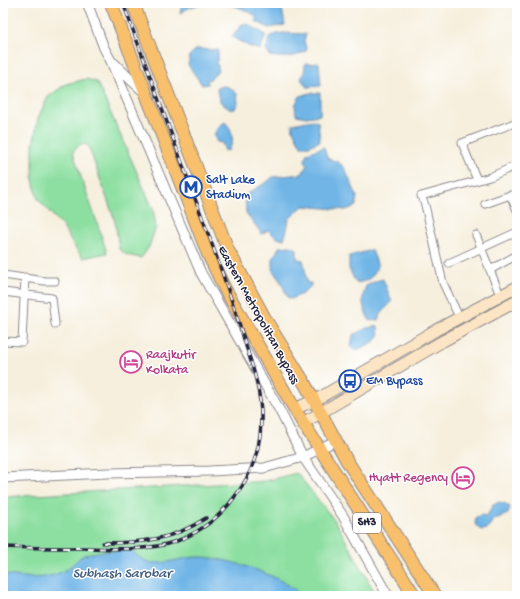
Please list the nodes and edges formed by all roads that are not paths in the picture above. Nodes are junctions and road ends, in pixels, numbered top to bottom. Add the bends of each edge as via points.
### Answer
1 (111, 3) edge
2 (134, 3) edge
3 (88, 4) edge
4 (110, 59) junction
5 (144, 92) junction
6 (517, 122) edge
7 (517, 165) edge
8 (477, 180) junction
9 (485, 204) dead end
10 (517, 210) edge
11 (517, 232) edge
12 (476, 235) dead end
13 (481, 249) junction
14 (517, 255) edge
15 (450, 263) dead end
16 (490, 270) junction
17 (3, 275) edge
18 (25, 277) junction
19 (55, 280) dead end
20 (517, 286) edge
21 (3, 292) edge
22 (24, 294) junction
23 (500, 295) junction
24 (517, 301) edge
25 (460, 317) junction
26 (55, 324) dead end
27 (3, 341) edge
28 (314, 400) junction
29 (295, 409) junction
30 (321, 413) junction
31 (303, 423) junction
32 (335, 441) junction
33 (320, 450) junction
34 (303, 458) junction
35 (3, 478) edge
36 (388, 596) edge
37 (415, 596) edge
38 (435, 596) edge

1 - 5 main road, Eastern Metropolitan Bypass / SH3
2 - 28 main road, Eastern Metropolitan Bypass / SH3 via 228,250 268,324
3 - 4 street
4 - 5 street
4 - 34 street via 201,273 280,411
5 - 29 main road, Eastern Metropolitan Bypass / SH3 via 208,254 225,289
6 - 8 street via 462,143
7 - 8 street
8 - 25 street via 421,196 443,283
9 - 10 street via 510,195
11 - 13 street
12 - 13 street
13 - 15 street
13 - 16 street
14 - 16 street
16 - 23 street
17 - 18 street
18 - 19 street via 45,282
18 - 22 street
20 - 23 main road
21 - 22 street
22 - 26 street via 52,298
22 - 27 street via 22,342
23 - 25 main road
24 - 30 main road
25 - 28 main road
28 - 29 main road
28 - 30 main road, Eastern Metropolitan Bypass / SH3
29 - 31 main road, Eastern Metropolitan Bypass / SH3
30 - 31 main road
30 - 32 main road, Eastern Metropolitan Bypass / SH3
31 - 33 main road, Eastern Metropolitan Bypass / SH3
32 - 33 street
32 - 38 main road, Eastern Metropolitan Bypass / SH3
33 - 34 street
33 - 37 main road, Eastern Metropolitan Bypass / SH3
34 - 35 street via 264,468
34 - 36 street via 343,516

